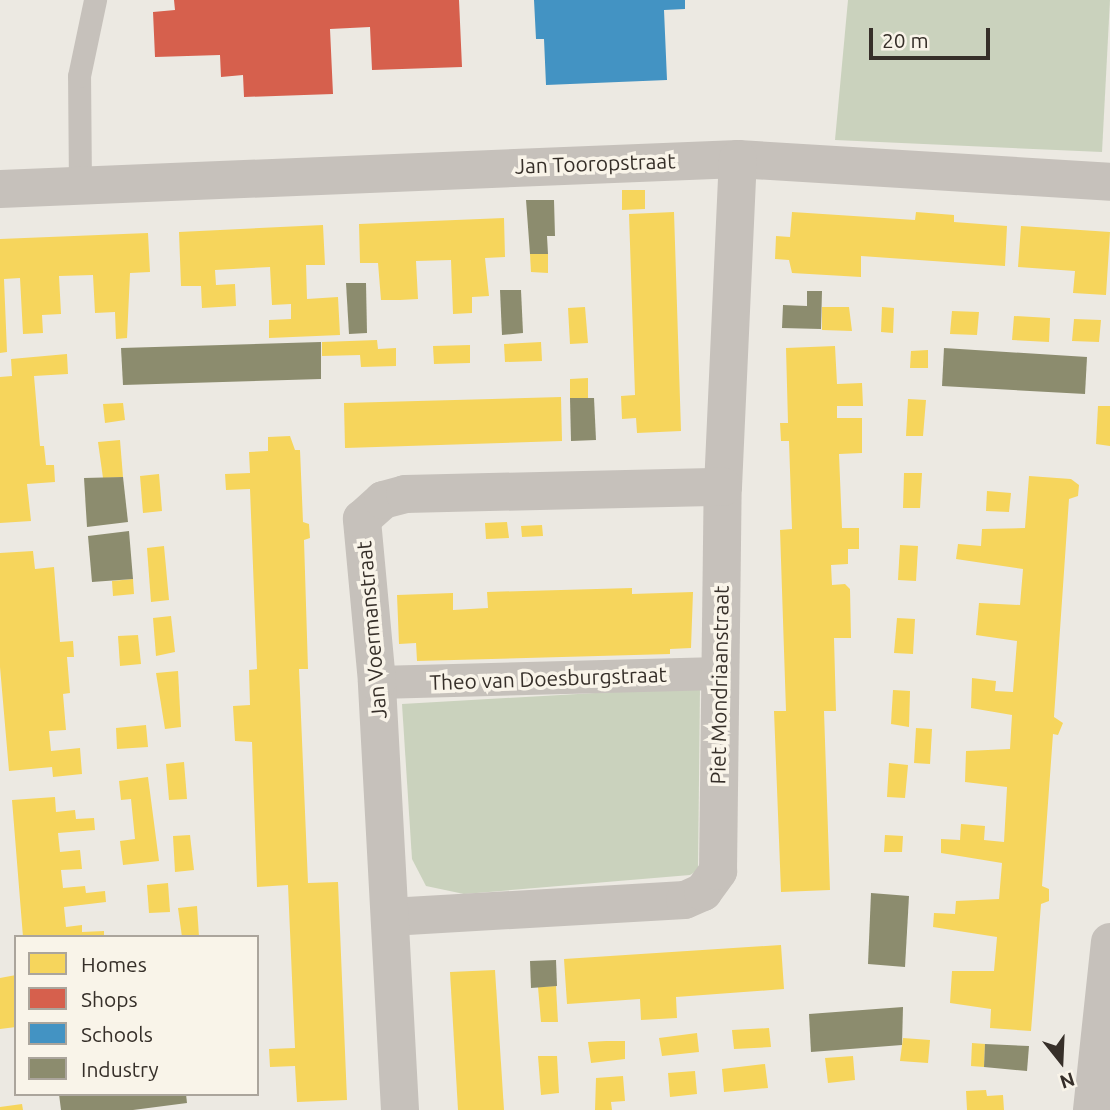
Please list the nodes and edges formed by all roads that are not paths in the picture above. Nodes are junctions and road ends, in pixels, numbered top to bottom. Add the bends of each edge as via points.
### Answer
1 (95, 0) edge
2 (738, 159) junction
3 (1110, 182) edge
4 (80, 187) junction
5 (0, 189) edge
6 (723, 487) junction
7 (719, 673) junction
8 (377, 682) junction
9 (390, 917) junction
10 (1110, 942) edge
11 (400, 1110) edge
12 (1092, 1110) edge

1 - 4 lane via 79,76
2 - 3 street, Jan Tooropstraat
2 - 4 street, Jan Tooropstraat
2 - 6 street, Piet Mondriaanstraat
4 - 5 street, Jan Tooropstraat
6 - 7 street, Piet Mondriaanstraat
6 - 8 street, Jan Voermanstraat via 405,494 383,500 362,519
7 - 8 street, Theo van Doesburgstraat
7 - 9 street, Piet Mondriaanstraat via 718,871 703,892 685,900
8 - 9 street, Jan Voermanstraat
9 - 11 street, Jan Voermanstraat
10 - 12 street

